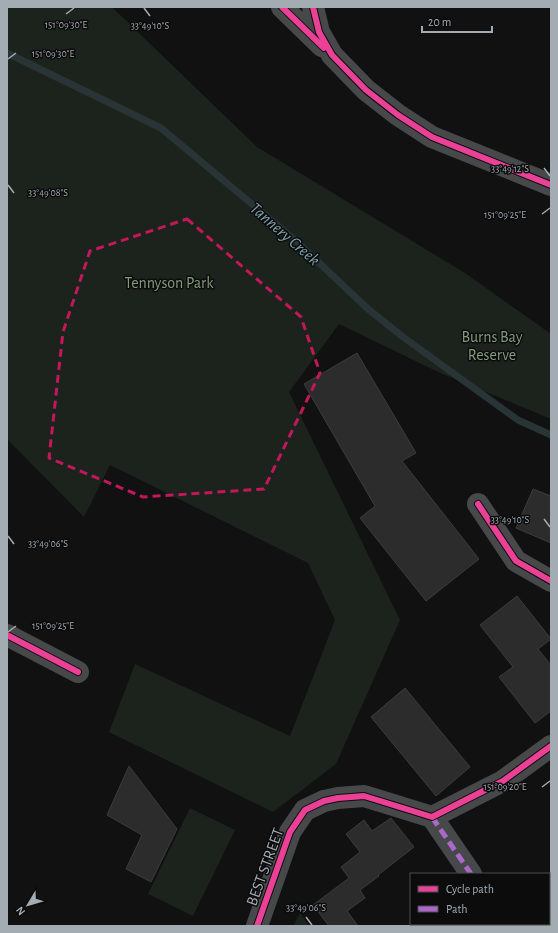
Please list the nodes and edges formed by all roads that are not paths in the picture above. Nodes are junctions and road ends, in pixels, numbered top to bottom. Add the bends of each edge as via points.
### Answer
1 (282, 7) edge
2 (312, 7) edge
3 (332, 55) junction
4 (551, 185) edge
5 (478, 504) dead end
6 (551, 581) edge
7 (7, 635) edge
8 (78, 672) dead end
9 (551, 746) edge
10 (432, 817) junction
11 (469, 873) edge
12 (257, 926) edge

1 - 3 street
2 - 3 street via 319,32
3 - 4 street via 366,90 432,137
5 - 6 street via 516,561
7 - 8 street
9 - 10 street via 502,781
10 - 11 street
10 - 12 street, BEST STREET via 364,796 324,801 305,810 290,832

